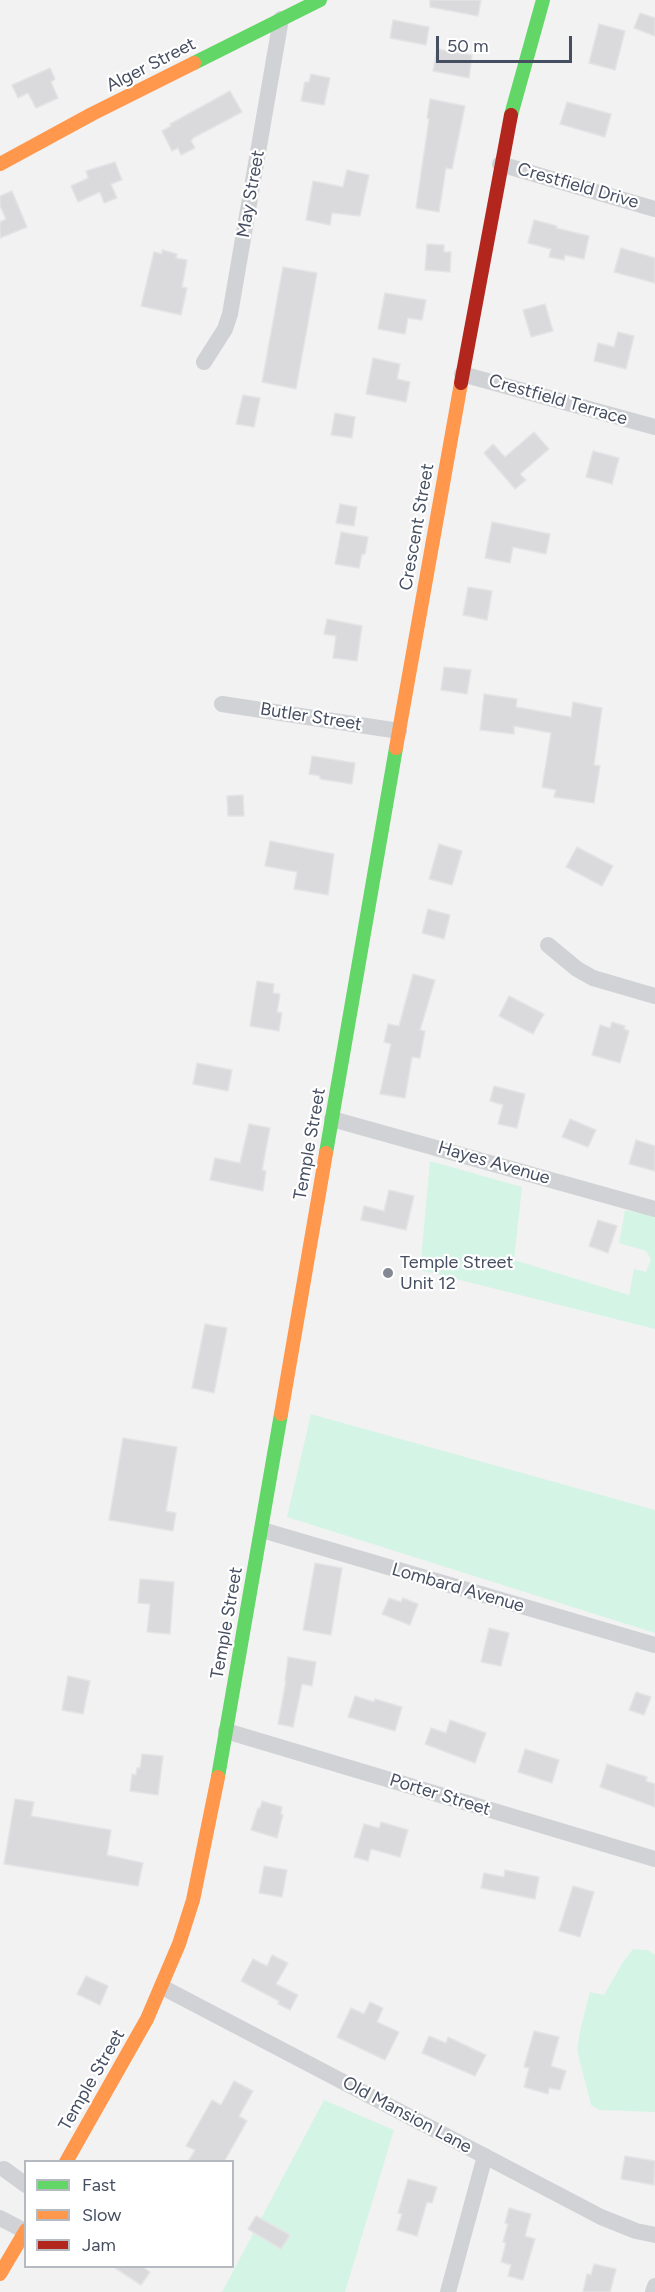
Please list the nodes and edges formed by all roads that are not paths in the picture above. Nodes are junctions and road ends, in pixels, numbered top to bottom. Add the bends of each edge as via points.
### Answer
1 (320, 0) edge
2 (543, 0) edge
3 (281, 19) junction
4 (0, 164) edge
5 (500, 164) junction
6 (655, 208) edge
7 (204, 362) dead end
8 (462, 374) junction
9 (655, 427) edge
10 (222, 704) dead end
11 (399, 731) junction
12 (548, 945) dead end
13 (655, 996) edge
14 (342, 1065) joint
15 (332, 1119) junction
16 (655, 1209) edge
17 (262, 1530) junction
18 (655, 1645) edge
19 (226, 1731) junction
20 (655, 1859) edge
21 (162, 1987) junction
22 (485, 2156) junction
23 (67, 2160) edge
24 (4, 2169) dead end
25 (24, 2184) edge
26 (0, 2218) edge
27 (24, 2230) edge
28 (24, 2232) edge
29 (655, 2235) edge
30 (0, 2274) edge
31 (655, 2286) edge
32 (448, 2292) edge
33 (653, 2292) edge

1 - 3 main road, Alger Street
2 - 5 main road, Crescent Street via 516,90
3 - 4 main road, Alger Street
3 - 7 street, May Street via 230,314
5 - 6 street, Crestfield Drive
5 - 8 main road, Crescent Street
8 - 9 street, Crestfield Terrace
8 - 11 main road, Crescent Street
10 - 11 street, Butler Street
11 - 14 main road, Crescent Street
12 - 13 street via 593,978
14 - 15 main road, Temple Street
15 - 16 street, Hayes Avenue
15 - 17 main road, Temple Street
17 - 18 street, Lombard Avenue
17 - 19 main road, Temple Street
19 - 20 street, Porter Street
19 - 21 main road, Temple Street via 193,1900
21 - 22 street, Old Mansion Lane
21 - 23 main road, Temple Street
22 - 29 street, Old Mansion Lane via 601,2217
22 - 32 street
24 - 25 street
26 - 27 street
28 - 30 main road
31 - 33 street

